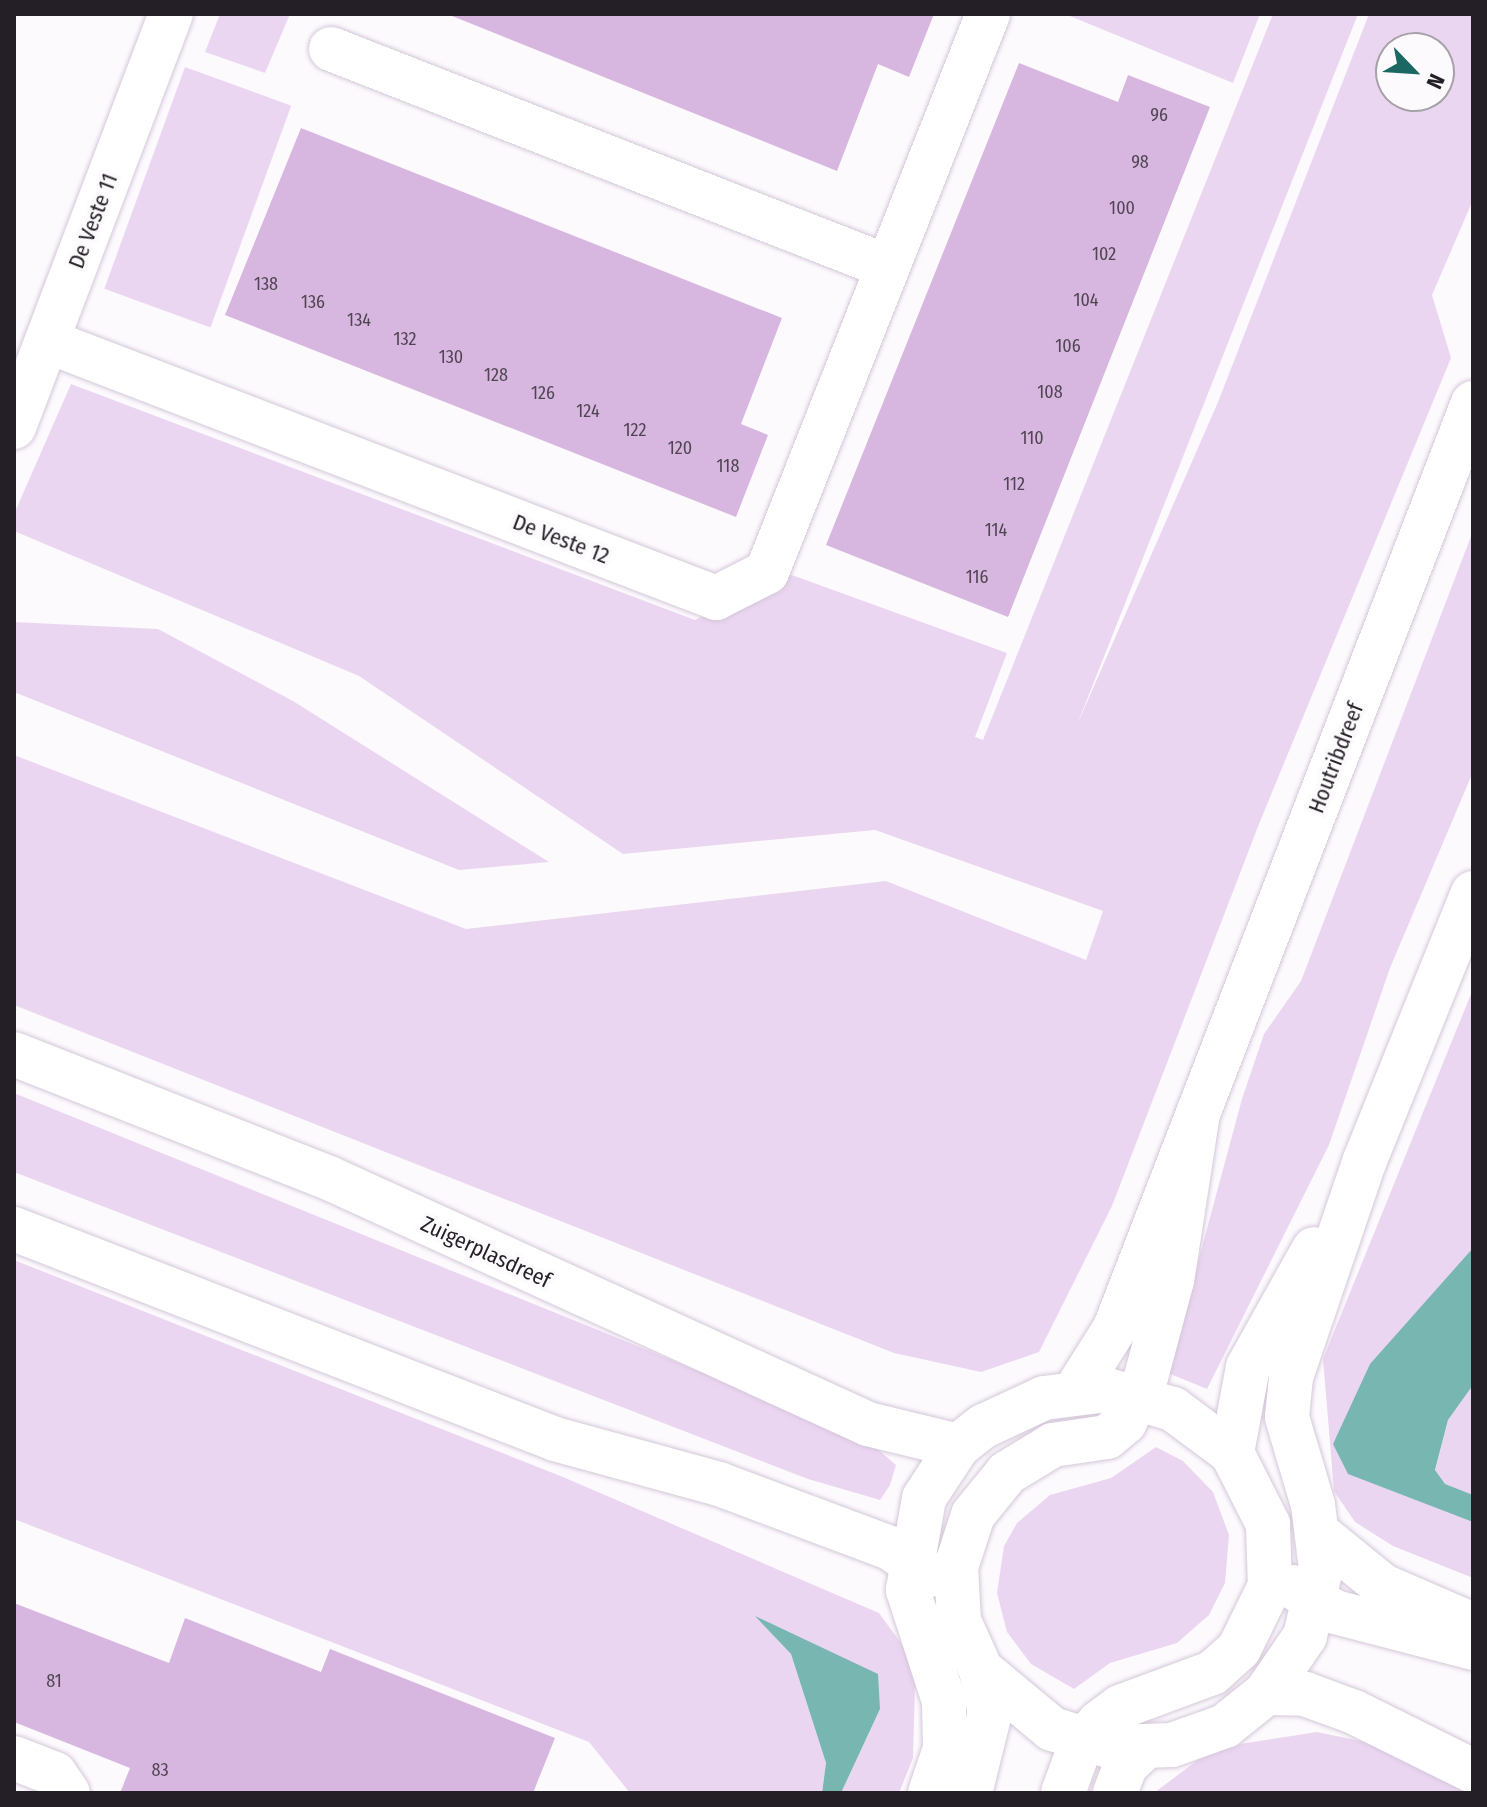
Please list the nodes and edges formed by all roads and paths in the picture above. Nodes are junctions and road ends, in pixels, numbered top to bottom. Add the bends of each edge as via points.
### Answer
1 (171, 14) edge
2 (988, 14) edge
3 (331, 49) dead end
4 (888, 267) junction
5 (47, 341) junction
6 (1473, 403) edge
7 (14, 427) edge
8 (1473, 893) edge
9 (14, 1054) edge
10 (1198, 1113) junction
11 (1365, 1160) junction
12 (14, 1229) edge
13 (1076, 1390) junction
14 (1138, 1396) junction
15 (958, 1446) junction
16 (1232, 1453) junction
17 (1319, 1534) junction
18 (1272, 1550) junction
19 (908, 1559) junction
20 (955, 1594) junction
21 (1316, 1603) junction
22 (1473, 1625) edge
23 (1473, 1648) edge
24 (981, 1670) junction
25 (1266, 1693) junction
26 (1082, 1741) junction
27 (1144, 1748) junction
28 (14, 1758) edge
29 (1473, 1771) edge
30 (68, 1793) edge
31 (930, 1793) edge
32 (970, 1793) edge
33 (1063, 1793) edge
34 (1115, 1793) edge

1 - 5 main road, De Veste 11
2 - 4 main road, De Veste 12
3 - 4 main road
4 - 5 main road, De Veste 12 via 767,572 716,598
5 - 7 main road, De Veste 11
6 - 10 main road, Houtribdreef
8 - 11 main road
9 - 15 main road, Zuigerplasdreef via 329,1178 868,1424
10 - 13 main road, Houtribdreef via 1115,1328
10 - 14 main road, Houtribdreef via 1172,1280
11 - 16 main road via 1248,1367
11 - 17 main road via 1291,1377 1292,1448
12 - 19 main road via 540,1434 719,1484
13 - 14 main road
13 - 15 main road via 1014,1410
14 - 16 main road via 1173,1409
14 - 20 main road via 1107,1437 1041,1451 988,1492 962,1540
15 - 19 main road via 924,1498
16 - 18 main road via 1260,1498
17 - 21 main road
17 - 22 main road via 1383,1586
18 - 21 main road via 1293,1587
18 - 26 main road via 1266,1597 1239,1649 1181,1690 1120,1707
19 - 20 main road
19 - 31 main road via 913,1620 936,1677 945,1749
20 - 24 main road
21 - 23 main road via 1424,1640
21 - 25 main road via 1305,1636
24 - 26 main road via 1025,1713
24 - 32 main road via 988,1737
25 - 27 main road via 1199,1738
25 - 29 main road via 1305,1694 1354,1712
26 - 27 main road
26 - 33 main road
27 - 34 main road via 1126,1765
28 - 30 main road via 55,1774

